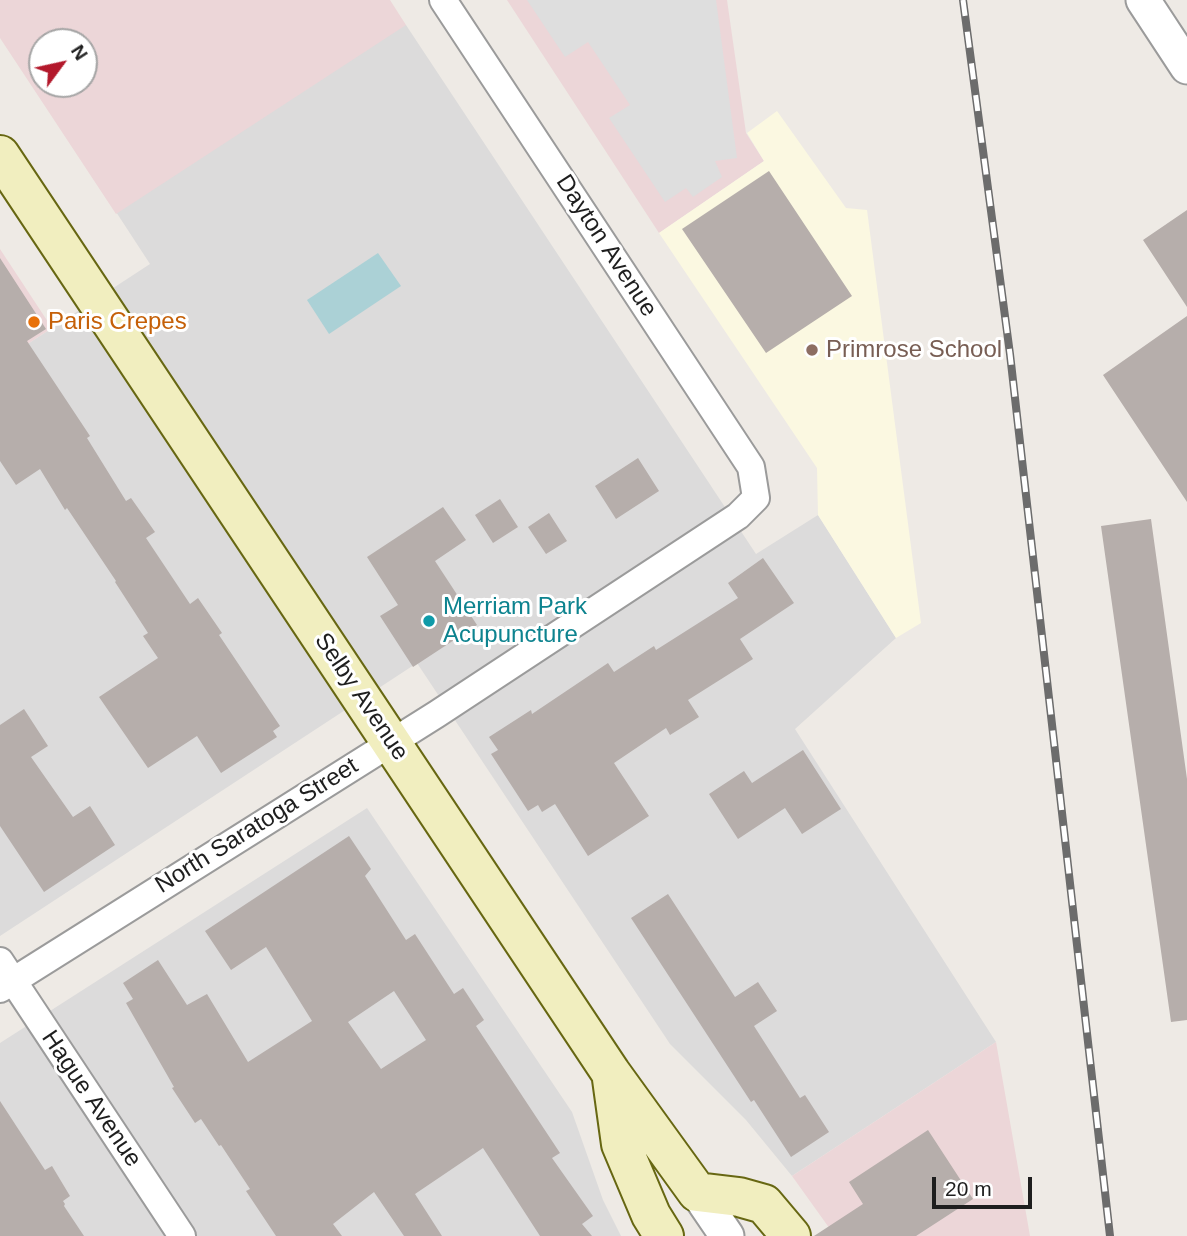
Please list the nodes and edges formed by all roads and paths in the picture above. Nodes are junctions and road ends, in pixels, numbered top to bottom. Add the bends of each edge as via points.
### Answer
1 (443, 0) edge
2 (1143, 0) edge
3 (1187, 67) edge
4 (0, 155) edge
5 (756, 498) joint
6 (391, 743) junction
7 (4, 977) edge
8 (611, 1073) junction
9 (697, 1192) junction
10 (182, 1236) edge
11 (664, 1236) edge
12 (727, 1236) edge
13 (791, 1236) edge

1 - 5 street, Dayton Avenue via 751,467
2 - 3 street
4 - 6 main road, Selby Avenue
5 - 6 street, North Saratoga Street via 738,516
6 - 7 street, North Saratoga Street
6 - 8 main road, Selby Avenue
7 - 10 street, Hague Avenue
8 - 9 main road, Selby Avenue
8 - 11 main road via 621,1144
9 - 12 street, Selby Avenue
9 - 13 main road via 764,1204

